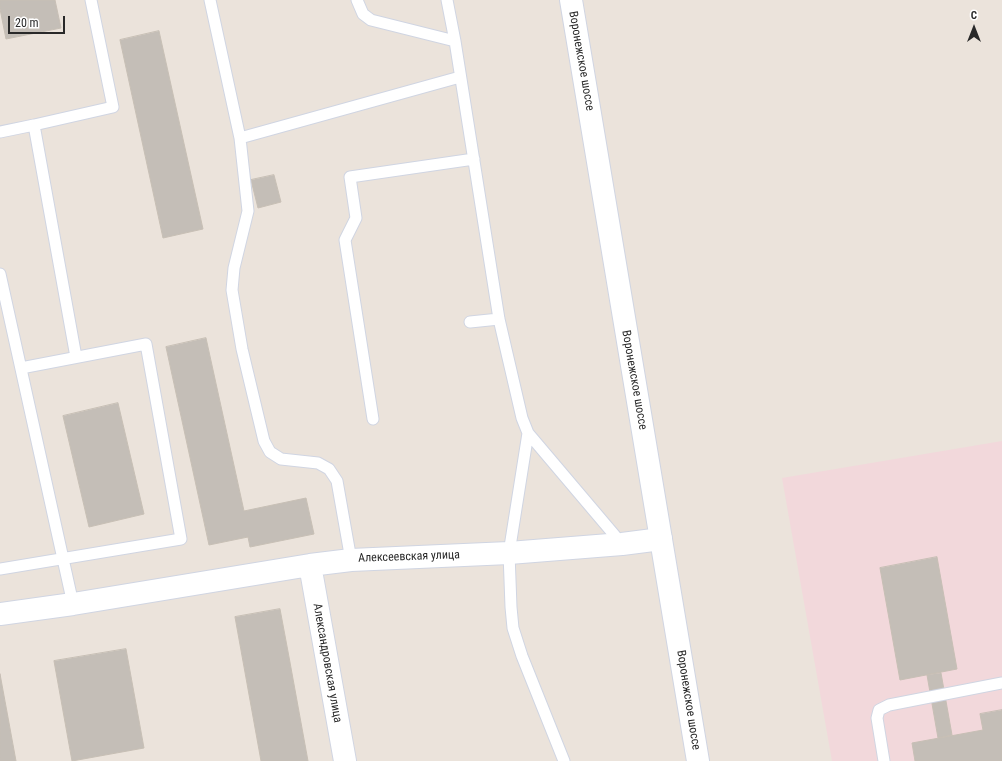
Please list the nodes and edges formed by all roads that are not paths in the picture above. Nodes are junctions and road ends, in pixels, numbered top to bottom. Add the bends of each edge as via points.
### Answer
1 (90, 0) edge
2 (210, 0) edge
3 (357, 0) edge
4 (447, 0) edge
5 (570, 0) edge
6 (455, 41) junction
7 (460, 77) junction
8 (34, 125) junction
9 (0, 132) edge
10 (240, 138) junction
11 (474, 159) junction
12 (0, 274) edge
13 (500, 318) junction
14 (470, 322) dead end
15 (76, 357) junction
16 (21, 368) junction
17 (373, 418) dead end
18 (528, 433) junction
19 (661, 540) junction
20 (622, 544) junction
21 (509, 553) junction
22 (63, 558) junction
23 (351, 560) junction
24 (310, 565) junction
25 (0, 569) edge
26 (73, 604) junction
27 (0, 614) edge
28 (1002, 683) edge
29 (345, 761) edge
30 (564, 761) edge
31 (698, 761) edge
32 (884, 761) edge

1 - 8 lane via 113,107
2 - 10 lane
3 - 6 lane via 363,14 371,20
4 - 6 lane
5 - 19 street, Воронежское шоссе
6 - 7 lane
7 - 10 lane
7 - 11 lane
8 - 9 lane
8 - 15 lane
10 - 23 lane via 248,211 234,268 232,290 242,349 264,441 270,452 281,459 318,463 329,469 337,481
11 - 13 lane
11 - 17 lane via 350,176 356,218 345,240
12 - 16 lane
13 - 14 lane
13 - 18 lane via 522,418
15 - 16 lane
15 - 22 lane via 146,344 181,538
16 - 22 lane
18 - 20 lane
18 - 21 lane
19 - 20 street, Алексеевская улица
19 - 31 street, Воронежское шоссе
20 - 21 street, Алексеевская улица
21 - 23 street, Алексеевская улица
21 - 30 lane via 513,628
22 - 25 lane
22 - 26 lane
23 - 24 street, Алексеевская улица
24 - 26 street, Алексеевская улица
24 - 29 street, Александровская улица
26 - 27 street, Алексеевская улица
28 - 32 lane via 889,705 879,710 877,718

